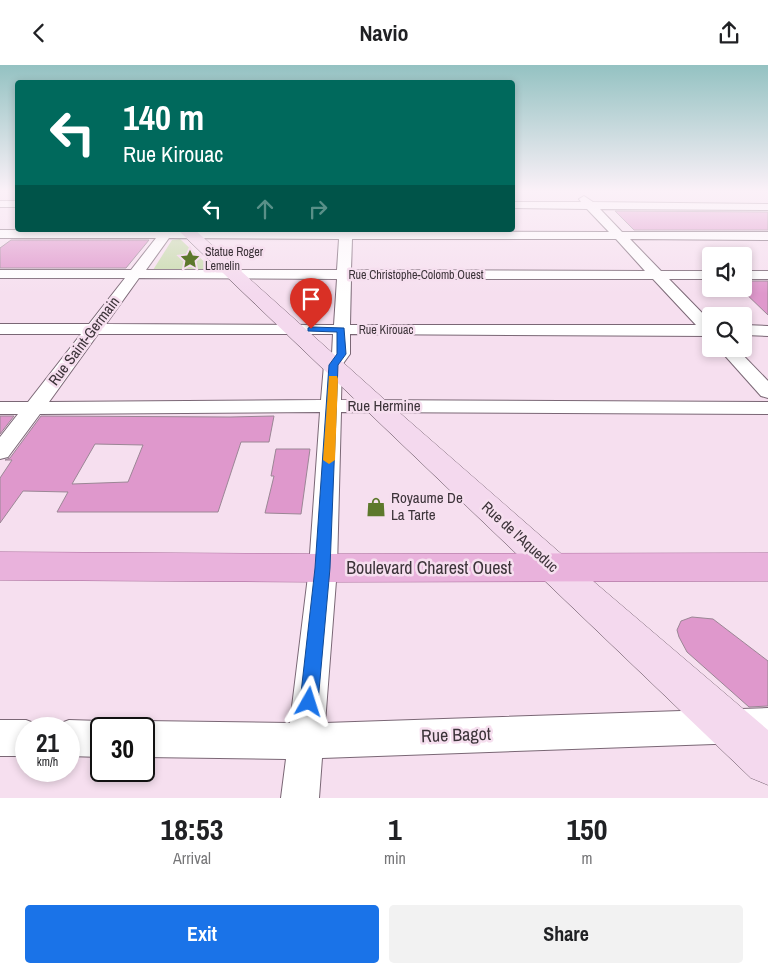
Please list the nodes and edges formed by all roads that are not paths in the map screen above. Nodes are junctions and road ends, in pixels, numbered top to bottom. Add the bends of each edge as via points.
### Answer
1 (610, 226) edge
2 (15, 227) edge
3 (167, 232) edge
4 (188, 232) edge
5 (346, 233) edge
6 (2, 235) edge
7 (620, 236) junction
8 (768, 236) edge
9 (0, 274) edge
10 (134, 275) junction
11 (234, 275) junction
12 (345, 275) junction
13 (658, 275) junction
14 (702, 275) edge
15 (752, 275) edge
16 (768, 275) edge
17 (702, 321) edge
18 (0, 329) edge
19 (93, 329) junction
20 (296, 329) junction
21 (341, 329) junction
22 (702, 331) edge
23 (752, 331) edge
24 (768, 331) edge
25 (735, 357) edge
26 (334, 365) junction
27 (768, 392) edge
28 (376, 406) junction
29 (332, 407) junction
30 (0, 408) edge
31 (34, 408) junction
32 (768, 408) edge
33 (0, 452) edge
34 (0, 566) edge
35 (768, 567) edge
36 (323, 568) junction
37 (553, 568) junction
38 (728, 725) junction
39 (768, 725) edge
40 (0, 738) edge
41 (15, 738) edge
42 (155, 739) edge
43 (305, 741) junction
44 (768, 761) edge
45 (300, 798) edge

1 - 7 street
2 - 6 street
3 - 4 street
3 - 6 street
3 - 10 street, Rue Saint-Germain
4 - 5 street
4 - 11 street, Rue de l'Aqueduc
5 - 7 street
5 - 12 street
7 - 8 street
7 - 13 street
9 - 10 street, Rue Christophe-Colomb Ouest
10 - 11 street, Rue Christophe-Colomb Ouest
10 - 19 street, Rue Saint-Germain
11 - 12 street, Rue Christophe-Colomb Ouest
11 - 20 street, Rue de l'Aqueduc
12 - 13 street, Rue Christophe-Colomb Ouest
12 - 21 street
13 - 14 street, Rue Christophe-Colomb Ouest
13 - 17 street
15 - 16 street
18 - 19 street, Rue Kirouac
19 - 20 street, Rue Kirouac
19 - 31 street, Rue Saint-Germain
20 - 21 street, Rue Kirouac
20 - 26 street, Rue de l'Aqueduc
21 - 22 street, Rue Kirouac
21 - 26 street via 341,354
23 - 24 street
25 - 27 street
26 - 28 street, Rue de l'Aqueduc
26 - 29 street
28 - 29 street, Rue Hermine
28 - 32 street, Rue Hermine
28 - 37 street, Rue de l'Aqueduc
29 - 31 street, Rue Hermine
29 - 36 street
30 - 31 street, Rue Hermine
31 - 33 street, Rue Saint-Germain
34 - 36 main road, Boulevard Charest Ouest
35 - 37 main road, Boulevard Charest Ouest
36 - 37 main road, Boulevard Charest Ouest
36 - 43 street
37 - 38 street, Rue de l'Aqueduc
38 - 39 street, Rue Bagot
38 - 43 street, Rue Bagot
38 - 44 street, Rue de l'Aqueduc
40 - 41 street
42 - 43 street, Rue Bagot
43 - 45 street

